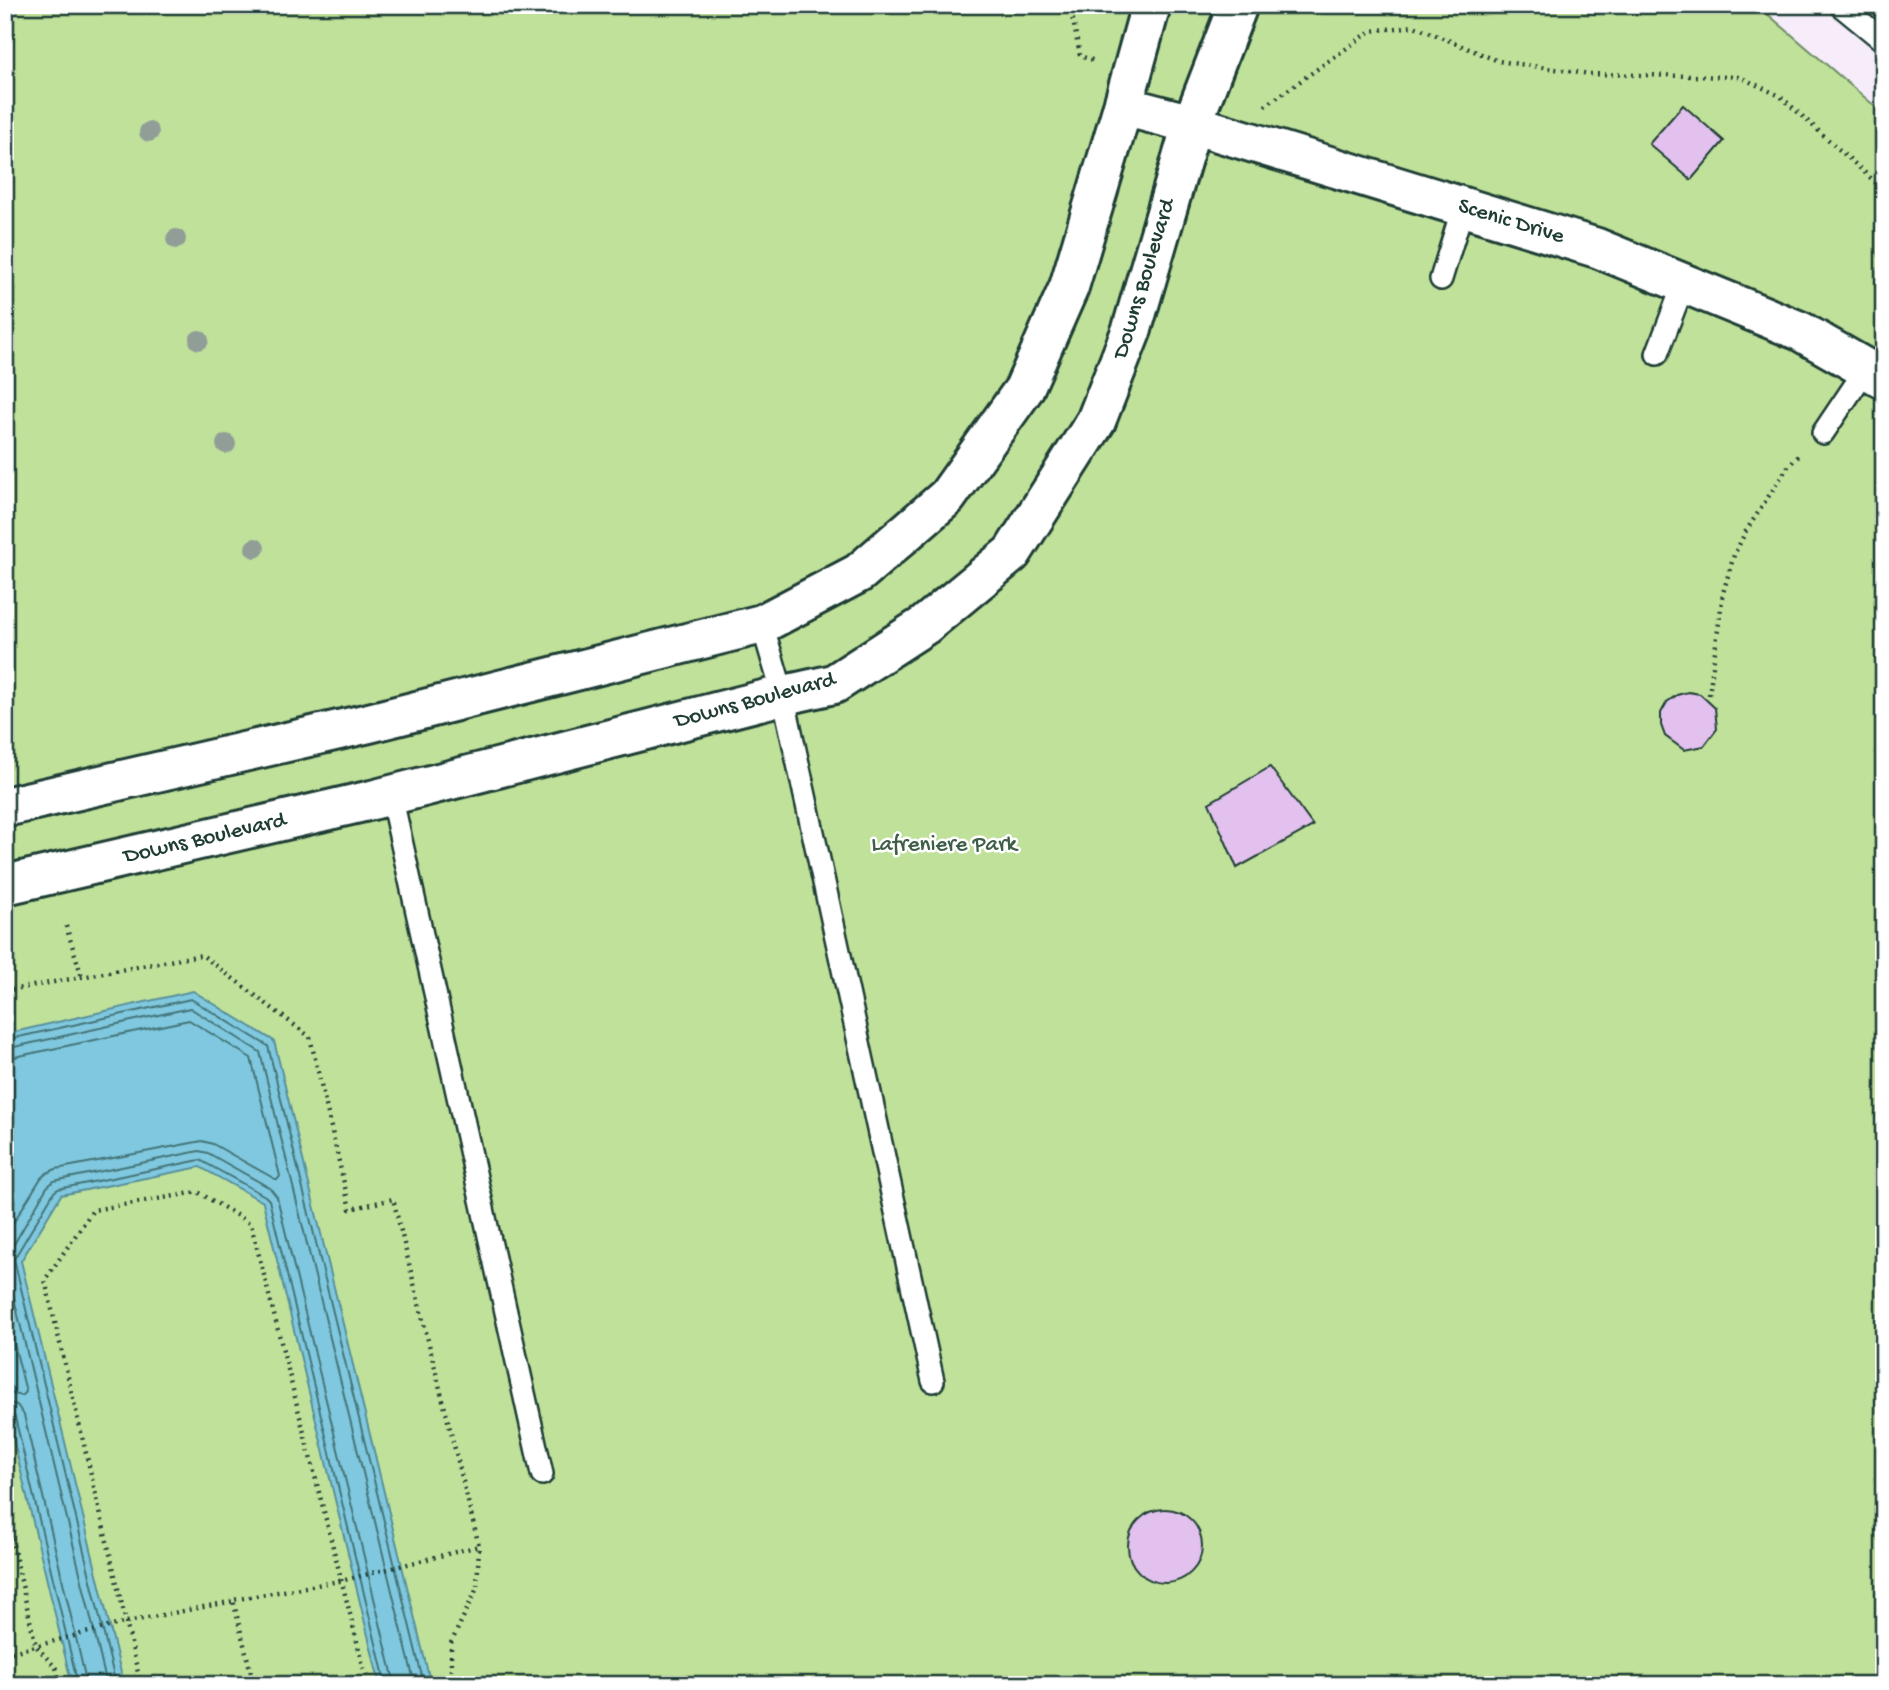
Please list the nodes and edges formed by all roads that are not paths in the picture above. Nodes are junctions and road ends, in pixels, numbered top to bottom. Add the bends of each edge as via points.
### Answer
1 (1151, 5) edge
2 (1238, 5) edge
3 (1840, 5) edge
4 (1884, 41) edge
5 (1128, 89) junction
6 (1197, 109) junction
7 (1463, 207) junction
8 (1441, 279) dead end
9 (1684, 283) junction
10 (1657, 354) dead end
11 (1875, 374) edge
12 (1823, 433) road end
13 (762, 624) junction
14 (783, 695) junction
15 (391, 795) junction
16 (5, 807) edge
17 (5, 885) edge
18 (933, 1381) dead end
19 (542, 1474) dead end

1 - 5 street
2 - 6 street, Downs Boulevard
3 - 4 lane
5 - 6 street, Scenic Drive
5 - 13 street via 1069,287 1024,389 947,497 859,573
6 - 7 street, Scenic Drive
6 - 14 street, Downs Boulevard via 1132,329 1096,421 1012,552 925,625 834,684
7 - 8 lane
7 - 9 street, Scenic Drive via 1597,248
9 - 10 lane
9 - 11 street, Scenic Drive via 1800,331
11 - 12 lane
13 - 14 lane
13 - 16 street via 369,723
14 - 15 street, Downs Boulevard
14 - 18 lane
15 - 17 street, Downs Boulevard
15 - 19 lane

